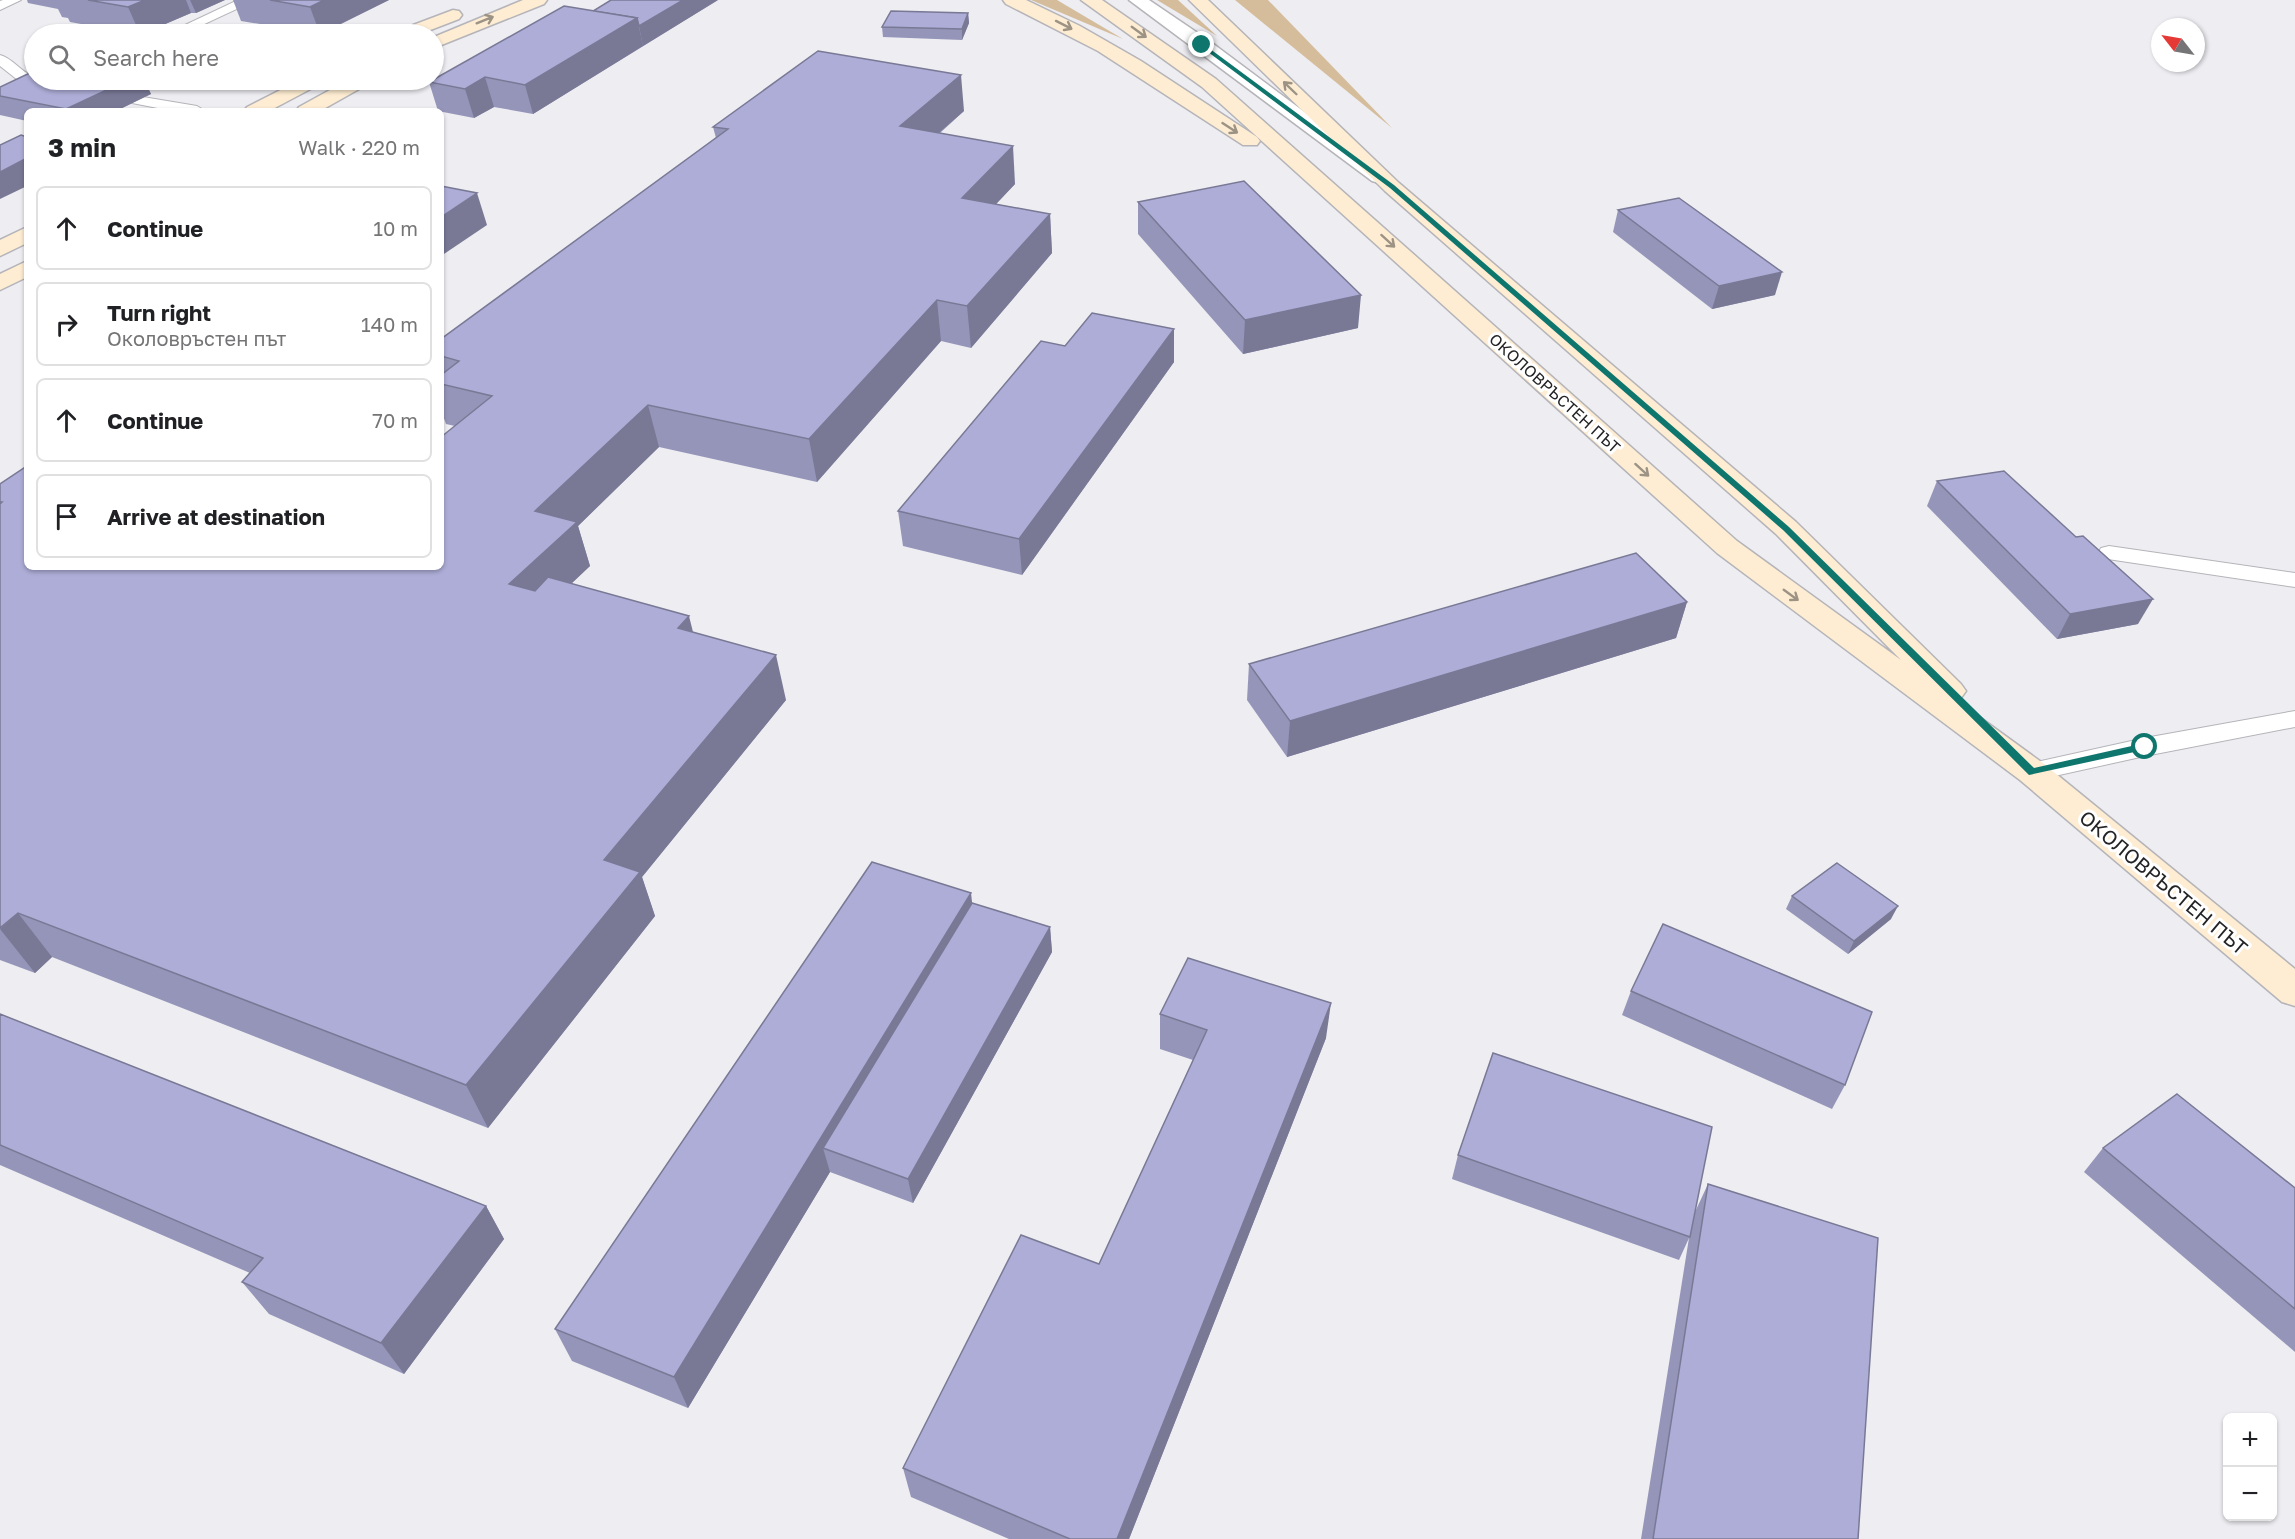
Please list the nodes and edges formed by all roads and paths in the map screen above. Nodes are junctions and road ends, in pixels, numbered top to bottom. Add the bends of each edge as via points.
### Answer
1 (14, 0) edge
2 (249, 0) edge
3 (538, 0) edge
4 (1012, 0) edge
5 (1090, 0) edge
6 (1138, 0) edge
7 (1198, 0) edge
8 (0, 6) edge
9 (470, 8) dead end
10 (195, 24) edge
11 (431, 24) edge
12 (444, 39) edge
13 (0, 59) edge
14 (24, 72) edge
15 (24, 77) edge
16 (8, 85) edge
17 (294, 90) edge
18 (343, 90) edge
19 (137, 100) dead end
20 (181, 108) edge
21 (260, 108) edge
22 (311, 108) edge
23 (1392, 187) junction
24 (1344, 202) junction
25 (24, 236) edge
26 (0, 249) edge
27 (24, 270) edge
28 (0, 283) edge
29 (2109, 553) dead end
30 (2293, 584) edge
31 (2295, 719) edge
32 (2032, 772) junction
33 (2295, 991) edge

1 - 8 lane
2 - 10 lane
12 -> 3 main road
4 -> 24 main road via 1118,55
5 -> 24 main road, ОКОЛОВРЪСТЕН ПЪТ via 1209,83
6 - 23 street
23 -> 7 main road, ОКОЛОВРЪСТЕН ПЪТ
9 - 11 main road
13 - 14 lane
15 - 16 lane
17 - 21 main road
18 - 22 main road
19 - 20 lane
23 - 32 main road, ОКОЛОВРЪСТЕН ПЪТ via 1786,528
24 -> 32 main road, ОКОЛОВРЪСТЕН ПЪТ via 1727,547
25 - 26 main road
27 - 28 main road
29 - 30 lane
31 - 32 lane
32 - 33 main road, ОКОЛОВРЪСТЕН ПЪТ

